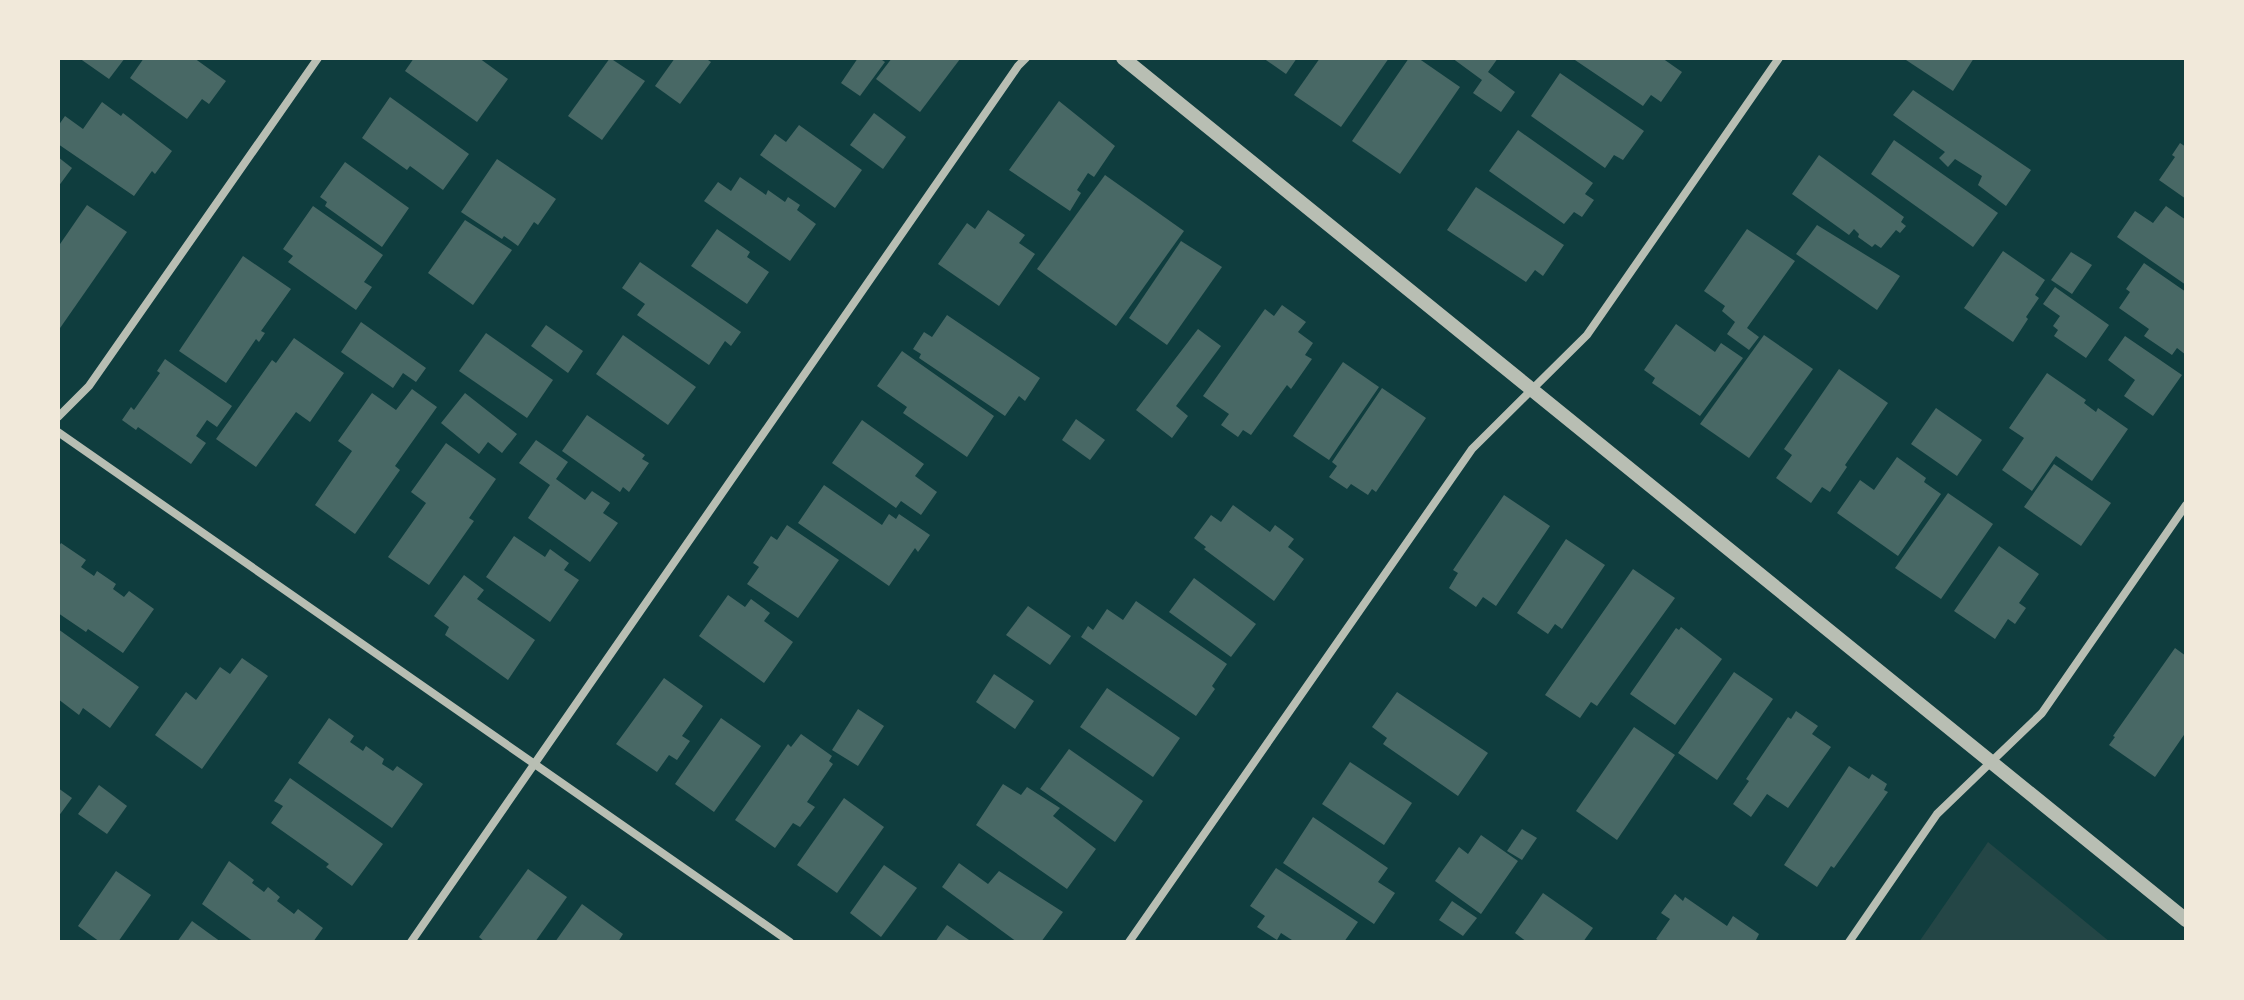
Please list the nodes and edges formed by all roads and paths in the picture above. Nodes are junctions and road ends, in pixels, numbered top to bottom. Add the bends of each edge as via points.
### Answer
1 (318, 58) edge
2 (1026, 58) edge
3 (1123, 58) edge
4 (1779, 58) edge
5 (1531, 390) junction
6 (58, 417) edge
7 (58, 432) edge
8 (2186, 505) edge
9 (535, 763) junction
10 (1990, 763) junction
11 (2186, 920) edge
12 (411, 942) edge
13 (790, 942) edge
14 (1129, 942) edge
15 (1849, 942) edge

1 - 6 street via 89,386
2 - 9 street
3 - 5 street
4 - 5 street via 1587,335
5 - 10 street
5 - 14 street via 1472,449
7 - 9 street
8 - 10 street via 2042,713
9 - 12 street
9 - 13 street
10 - 11 street
10 - 15 street via 1937,814

